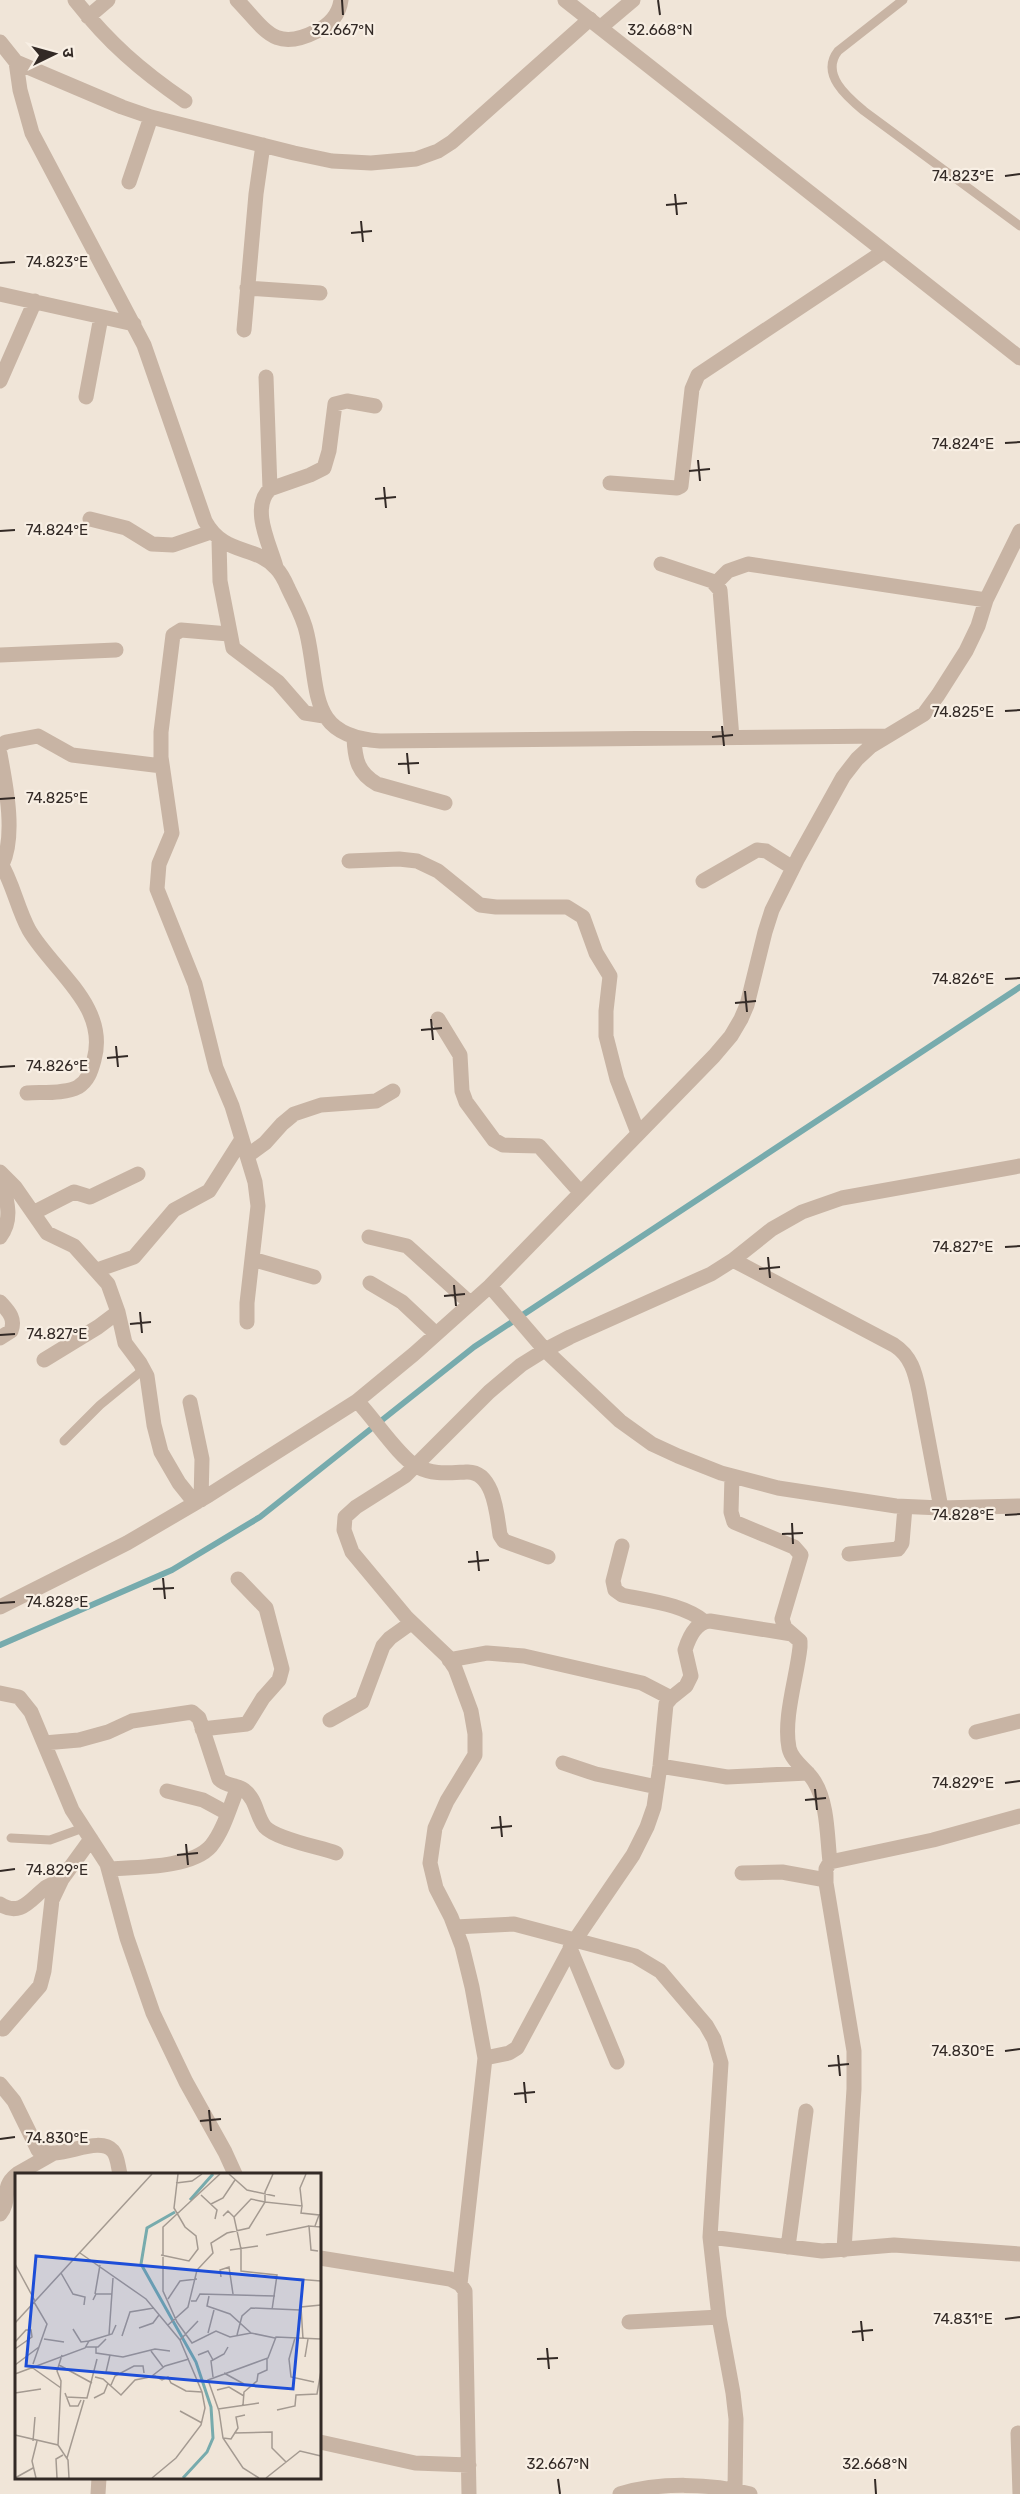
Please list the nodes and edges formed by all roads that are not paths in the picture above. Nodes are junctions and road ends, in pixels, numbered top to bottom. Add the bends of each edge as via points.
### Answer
1 (75, 0) edge
2 (108, 0) edge
3 (237, 0) edge
4 (341, 0) edge
5 (565, 0) edge
6 (633, 0) edge
7 (903, 0) edge
8 (88, 17) junction
9 (596, 23) junction
10 (0, 42) edge
11 (16, 62) junction
12 (185, 101) dead end
13 (151, 117) junction
14 (263, 145) junction
15 (129, 182) dead end
16 (1020, 226) edge
17 (883, 252) junction
18 (247, 288) junction
19 (320, 292) dead end
20 (0, 294) edge
21 (35, 301) junction
22 (101, 316) junction
23 (134, 324) junction
24 (244, 330) dead end
25 (1020, 358) edge
26 (266, 377) dead end
27 (0, 381) edge
28 (86, 397) dead end
29 (375, 406) dead end
30 (610, 483) dead end
31 (270, 489) junction
32 (90, 519) dead end
33 (1020, 531) edge
34 (215, 536) junction
35 (661, 564) dead end
36 (276, 567) junction
37 (716, 583) junction
38 (986, 600) junction
39 (228, 633) junction
40 (116, 650) dead end
41 (0, 655) edge
42 (324, 716) junction
43 (886, 736) junction
44 (354, 738) junction
45 (732, 738) junction
46 (0, 746) edge
47 (0, 754) edge
48 (162, 766) junction
49 (445, 803) dead end
50 (348, 861) dead end
51 (1, 864) edge
52 (793, 868) junction
53 (703, 880) dead end
54 (438, 1019) dead end
55 (393, 1091) dead end
56 (27, 1093) dead end
57 (638, 1133) junction
58 (242, 1139) junction
59 (247, 1156) junction
60 (1020, 1166) edge
61 (0, 1173) edge
62 (138, 1174) dead end
63 (580, 1192) junction
64 (33, 1213) junction
65 (0, 1237) edge
66 (369, 1237) dead end
67 (252, 1259) junction
68 (733, 1260) junction
69 (97, 1270) junction
70 (314, 1277) dead end
71 (370, 1283) dead end
72 (494, 1290) junction
73 (0, 1302) edge
74 (470, 1303) junction
75 (118, 1311) junction
76 (247, 1322) dead end
77 (436, 1334) junction
78 (0, 1338) edge
79 (541, 1344) junction
80 (44, 1360) dead end
81 (144, 1370) junction
82 (357, 1401) junction
83 (190, 1402) dead end
84 (64, 1441) dead end
85 (414, 1466) junction
86 (732, 1476) junction
87 (198, 1502) junction
88 (905, 1506) junction
89 (1020, 1506) edge
90 (941, 1508) junction
91 (622, 1546) dead end
92 (849, 1554) dead end
93 (548, 1557) dead end
94 (238, 1579) dead end
95 (0, 1607) edge
96 (705, 1622) junction
97 (411, 1623) junction
98 (792, 1634) junction
99 (449, 1660) junction
100 (0, 1692) edge
101 (671, 1698) junction
102 (330, 1720) dead end
103 (1020, 1720) edge
104 (202, 1729) junction
105 (976, 1732) dead end
106 (44, 1743) junction
107 (563, 1763) dead end
108 (660, 1766) junction
109 (808, 1773) junction
110 (238, 1787) junction
111 (657, 1787) junction
112 (167, 1791) dead end
113 (227, 1813) junction
114 (1020, 1816) edge
115 (87, 1834) junction
116 (11, 1838) dead end
117 (336, 1853) dead end
118 (830, 1862) junction
119 (109, 1869) junction
120 (742, 1873) dead end
121 (62, 1879) junction
122 (826, 1880) junction
123 (0, 1904) edge
124 (455, 1927) junction
125 (572, 1944) junction
126 (3, 2029) dead end
127 (485, 2058) junction
128 (617, 2062) dead end
129 (0, 2084) edge
130 (806, 2111) dead end
131 (54, 2153) junction
132 (20, 2173) edge
133 (120, 2173) edge
134 (234, 2173) edge
135 (15, 2176) edge
136 (0, 2214) edge
137 (711, 2237) junction
138 (788, 2247) junction
139 (844, 2250) junction
140 (1020, 2254) edge
141 (321, 2258) edge
142 (460, 2284) junction
143 (719, 2316) junction
144 (629, 2322) dead end
145 (1018, 2433) dead end
146 (321, 2442) edge
147 (469, 2465) junction
148 (99, 2479) edge
149 (735, 2490) junction
150 (98, 2494) edge
151 (469, 2494) edge
152 (620, 2494) edge
153 (750, 2494) edge
154 (1020, 2494) edge

1 - 8 street
2 - 8 street
3 - 4 street via 270,35 291,41 314,33 333,20
5 - 9 street
6 - 9 street
7 - 16 lane via 838,51 831,63 833,76 858,106
8 - 12 street via 135,65
9 - 14 street via 438,151 416,159 349,163
9 - 17 street
10 - 11 street
11 - 13 street
11 - 23 street via 32,133
13 - 14 street
13 - 15 street
14 - 18 street
17 - 25 street
17 - 30 street via 698,375 692,389 681,486
18 - 19 street
18 - 24 street
20 - 21 street
21 - 22 street
21 - 27 street
22 - 23 street
22 - 28 street
23 - 34 street via 205,521
26 - 31 street
29 - 31 street via 347,401 336,405 324,468
31 - 36 street via 261,509
32 - 34 street via 126,528 152,544 173,545
33 - 38 street
34 - 36 street
34 - 39 street
35 - 37 street
36 - 42 street via 307,632
37 - 38 street via 738,566 760,565
37 - 45 street via 723,607
38 - 43 street via 966,651 938,695 924,714
39 - 42 street via 237,653 278,682 305,713
39 - 48 street via 181,630 173,635 161,732
40 - 41 street
42 - 44 street via 338,731
43 - 45 street
43 - 52 street via 864,752 843,777
44 - 45 street
44 - 49 street via 355,758 367,779
46 - 48 street via 38,736 80,757
47 - 51 street via 9,835
48 - 58 street via 172,833 159,864 157,889 203,1007 216,1068
50 - 57 street via 417,861 438,871 480,905 567,907 583,917 596,953 610,976 606,1036 617,1079
51 - 56 street via 29,930 84,999 96,1032 97,1049 86,1080 69,1089
52 - 53 street via 766,851 757,850
52 - 57 street via 772,910 747,1005 731,1036
54 - 63 street via 460,1055 463,1096 494,1140 503,1145 539,1146
55 - 59 street via 376,1101 321,1105 294,1114
57 - 63 street
58 - 59 street
58 - 69 street via 209,1191 174,1210 134,1257
59 - 67 street via 258,1206
60 - 68 street via 842,1198 802,1212 772,1229
61 - 64 street
61 - 65 street via 8,1217
62 - 64 street via 90,1197 74,1192
63 - 72 street
64 - 69 street via 47,1233 74,1246
66 - 74 street via 407,1246
67 - 70 street
67 - 76 street
68 - 79 street via 711,1274
68 - 90 street via 906,1355 919,1391
69 - 75 street via 108,1284
71 - 77 street via 402,1302
72 - 74 street
72 - 79 street
73 - 78 street via 13,1323 11,1331
74 - 77 street
75 - 80 street
75 - 81 street via 125,1343
77 - 82 street
79 - 85 street
79 - 86 street via 635,1433 678,1456
81 - 84 lane via 100,1405
81 - 87 street via 158,1444 168,1467
82 - 85 street
82 - 87 street
83 - 87 street via 202,1459
85 - 93 street via 433,1473 468,1472 480,1476 490,1491 504,1541
85 - 97 street via 393,1485 349,1512 344,1522 352,1552
86 - 88 street via 778,1488
86 - 98 street via 734,1522 794,1547 801,1555 782,1619
87 - 95 street
88 - 90 street
88 - 92 street via 898,1549
89 - 90 street
91 - 96 street via 613,1581 615,1590 692,1612
94 - 104 street via 266,1608 282,1674 247,1724
96 - 98 street
96 - 101 street via 691,1635 685,1650 690,1680
97 - 99 street
97 - 102 street via 383,1646 362,1702
98 - 109 street via 800,1641 800,1647 788,1745 794,1759
99 - 101 street via 487,1653 524,1656 642,1683
99 - 124 street via 471,1711 476,1744 475,1755 457,1781 435,1828 432,1847 431,1875
100 - 106 street via 26,1703
101 - 108 street via 665,1707
103 - 105 street
104 - 106 street via 196,1714 188,1712 132,1721 79,1740
104 - 110 street via 219,1779
106 - 115 street via 72,1810
107 - 111 street
108 - 109 street via 727,1777
108 - 111 street
109 - 118 street via 822,1800
110 - 113 street
110 - 117 street via 254,1801 269,1831
111 - 125 street via 640,1843
112 - 113 street via 203,1800
113 - 119 street via 212,1845 195,1857 168,1864
114 - 118 street
115 - 116 lane via 50,1840
115 - 119 street
115 - 121 street
118 - 122 street
119 - 134 street via 153,2013
120 - 122 street via 776,1871
121 - 123 street via 23,1908 12,1910
121 - 126 street via 52,1900 40,1986
122 - 139 street via 854,2051
124 - 125 street via 514,1924
124 - 127 street via 472,1987
125 - 127 street via 517,2048
125 - 128 street
125 - 137 street via 635,1956 660,1971 714,2039 721,2063
127 - 142 street
129 - 131 street via 14,2102 38,2150
130 - 138 street
131 - 132 street
131 - 133 street via 107,2147 116,2157
135 - 136 street via 5,2182 4,2208
137 - 138 street
137 - 143 street
138 - 139 street
139 - 140 street via 894,2245
141 - 142 street
142 - 147 street via 467,2298
143 - 144 street
143 - 149 street via 736,2419
145 - 154 street
146 - 147 street via 415,2463
147 - 151 street
148 - 150 street
149 - 152 street via 668,2486
149 - 153 street

